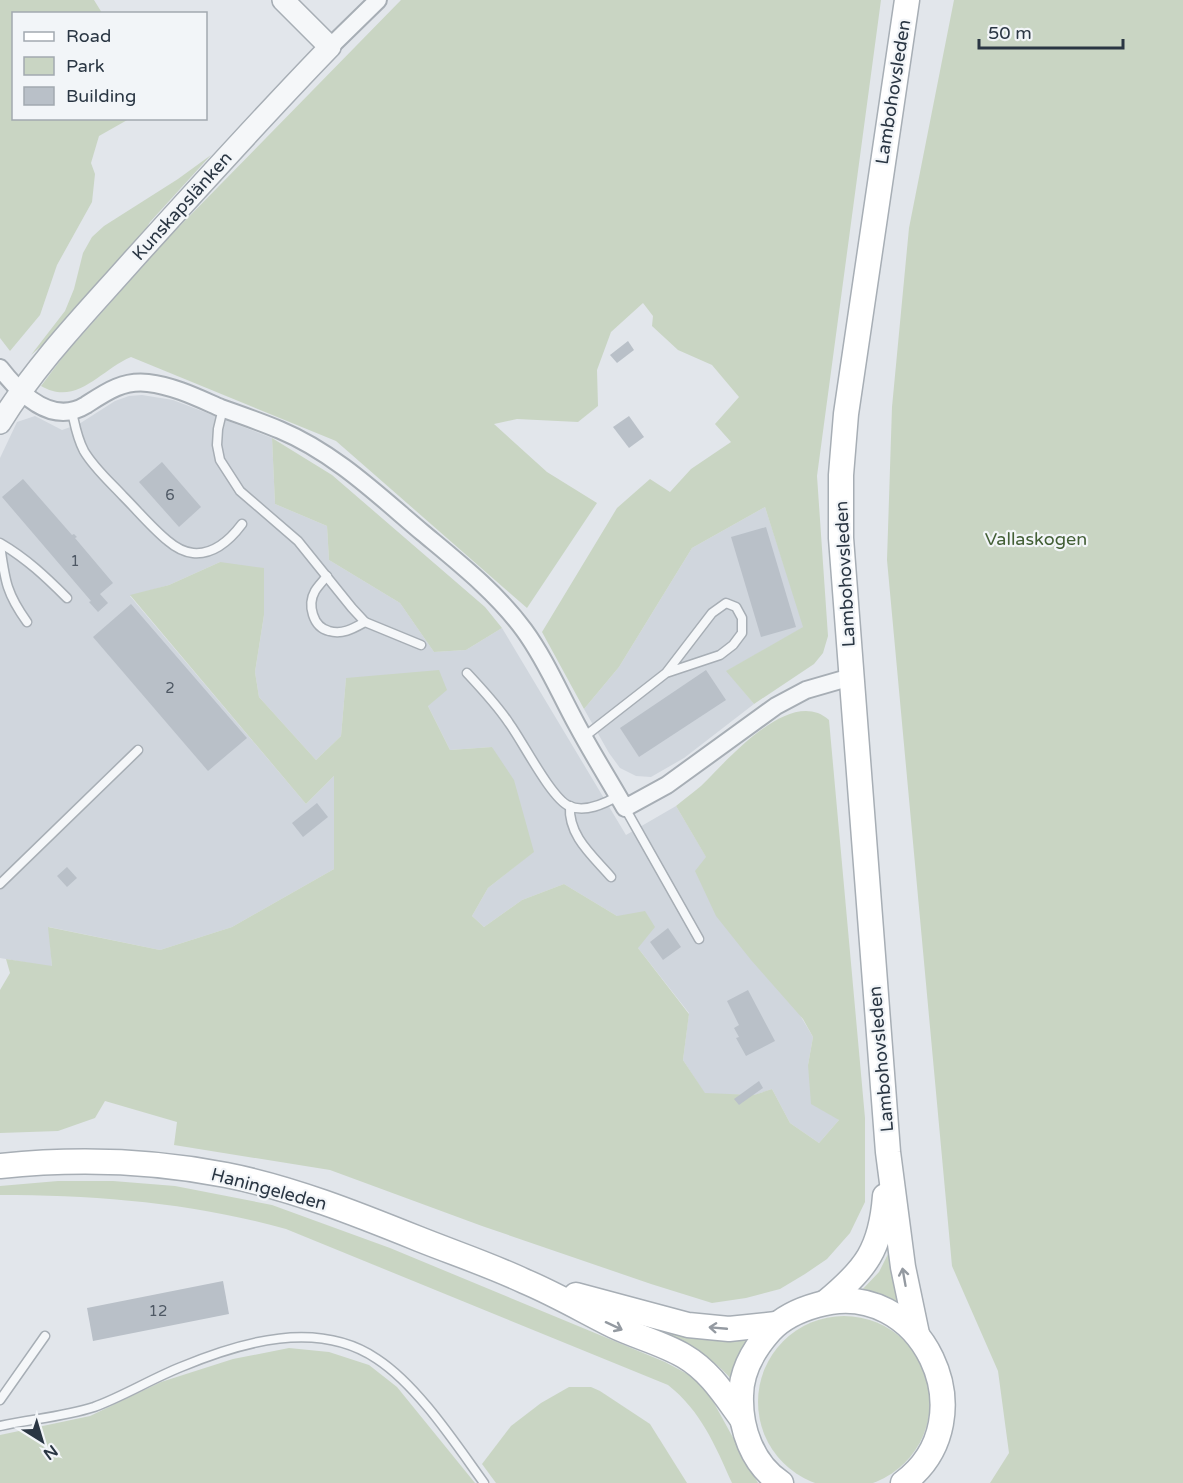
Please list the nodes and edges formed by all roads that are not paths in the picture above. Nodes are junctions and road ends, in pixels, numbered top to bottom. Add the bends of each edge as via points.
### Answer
1 (283, 0) edge
2 (378, 0) edge
3 (907, 0) edge
4 (330, 47) junction
5 (0, 368) edge
6 (19, 392) junction
7 (223, 408) junction
8 (72, 412) junction
9 (0, 423) edge
10 (242, 524) dead end
11 (0, 544) edge
12 (327, 576) junction
13 (67, 598) dead end
14 (27, 622) dead end
15 (365, 622) junction
16 (421, 645) dead end
17 (467, 673) dead end
18 (666, 674) junction
19 (851, 677) junction
20 (584, 737) junction
21 (138, 750) dead end
22 (621, 802) junction
23 (570, 807) junction
24 (611, 877) dead end
25 (0, 884) edge
26 (699, 939) dead end
27 (888, 1152) junction
28 (0, 1166) edge
29 (525, 1281) junction
30 (826, 1302) junction
31 (776, 1324) junction
32 (917, 1334) junction
33 (45, 1336) dead end
34 (0, 1400) edge
35 (742, 1419) junction
36 (0, 1426) edge
37 (779, 1482) edge
38 (484, 1483) edge
39 (903, 1483) edge

1 - 4 street
2 - 4 street, Kunskapslänken
3 - 19 main road, Lambohovsleden via 846,414 841,538
4 - 6 street, Kunskapslänken via 212,172
5 - 6 street
6 - 8 street via 48,409
6 - 9 street, Kunskapslänken
7 - 8 street via 163,386 132,383 116,386
7 - 12 lane via 217,445 229,476 253,504 297,541
7 - 20 street via 321,452 372,490 499,600 537,649
8 - 10 lane via 77,436 98,469 175,546 192,553 206,552 233,536
11 - 13 lane via 41,571
11 - 14 lane via 4,577 12,600
12 - 15 lane
12 - 15 lane via 311,603 312,615 318,623 327,631 339,632
15 - 16 lane
17 - 23 lane via 509,723 557,797
18 - 18 lane via 720,655 733,645 742,633 742,618 736,607 726,603 712,613
18 - 20 lane
19 - 22 street via 807,690 776,706 667,785
19 - 27 main road, Lambohovsleden
20 - 22 street
21 - 25 lane
22 - 23 lane
22 - 26 lane
23 - 24 lane via 569,818 578,840
27 - 30 main road, Lambohovsleden via 885,1200 875,1245 851,1281
32 -> 27 main road, Lambohovsleden via 903,1267
28 - 29 main road, Haningeleden via 98,1161 227,1175 357,1214
31 -> 29 main road, Haningeleden via 729,1329 688,1326
29 -> 35 main road, Haningeleden via 685,1356 707,1373
30 - 31 main road via 800,1310
30 - 32 main road via 876,1306
31 - 35 main road via 746,1367 740,1393
32 - 39 main road via 932,1357 941,1383 943,1410 937,1437 924,1461
33 - 34 lane
35 - 37 main road via 760,1463
36 - 38 lane via 72,1414 180,1367 266,1340 332,1340 356,1347 396,1374

